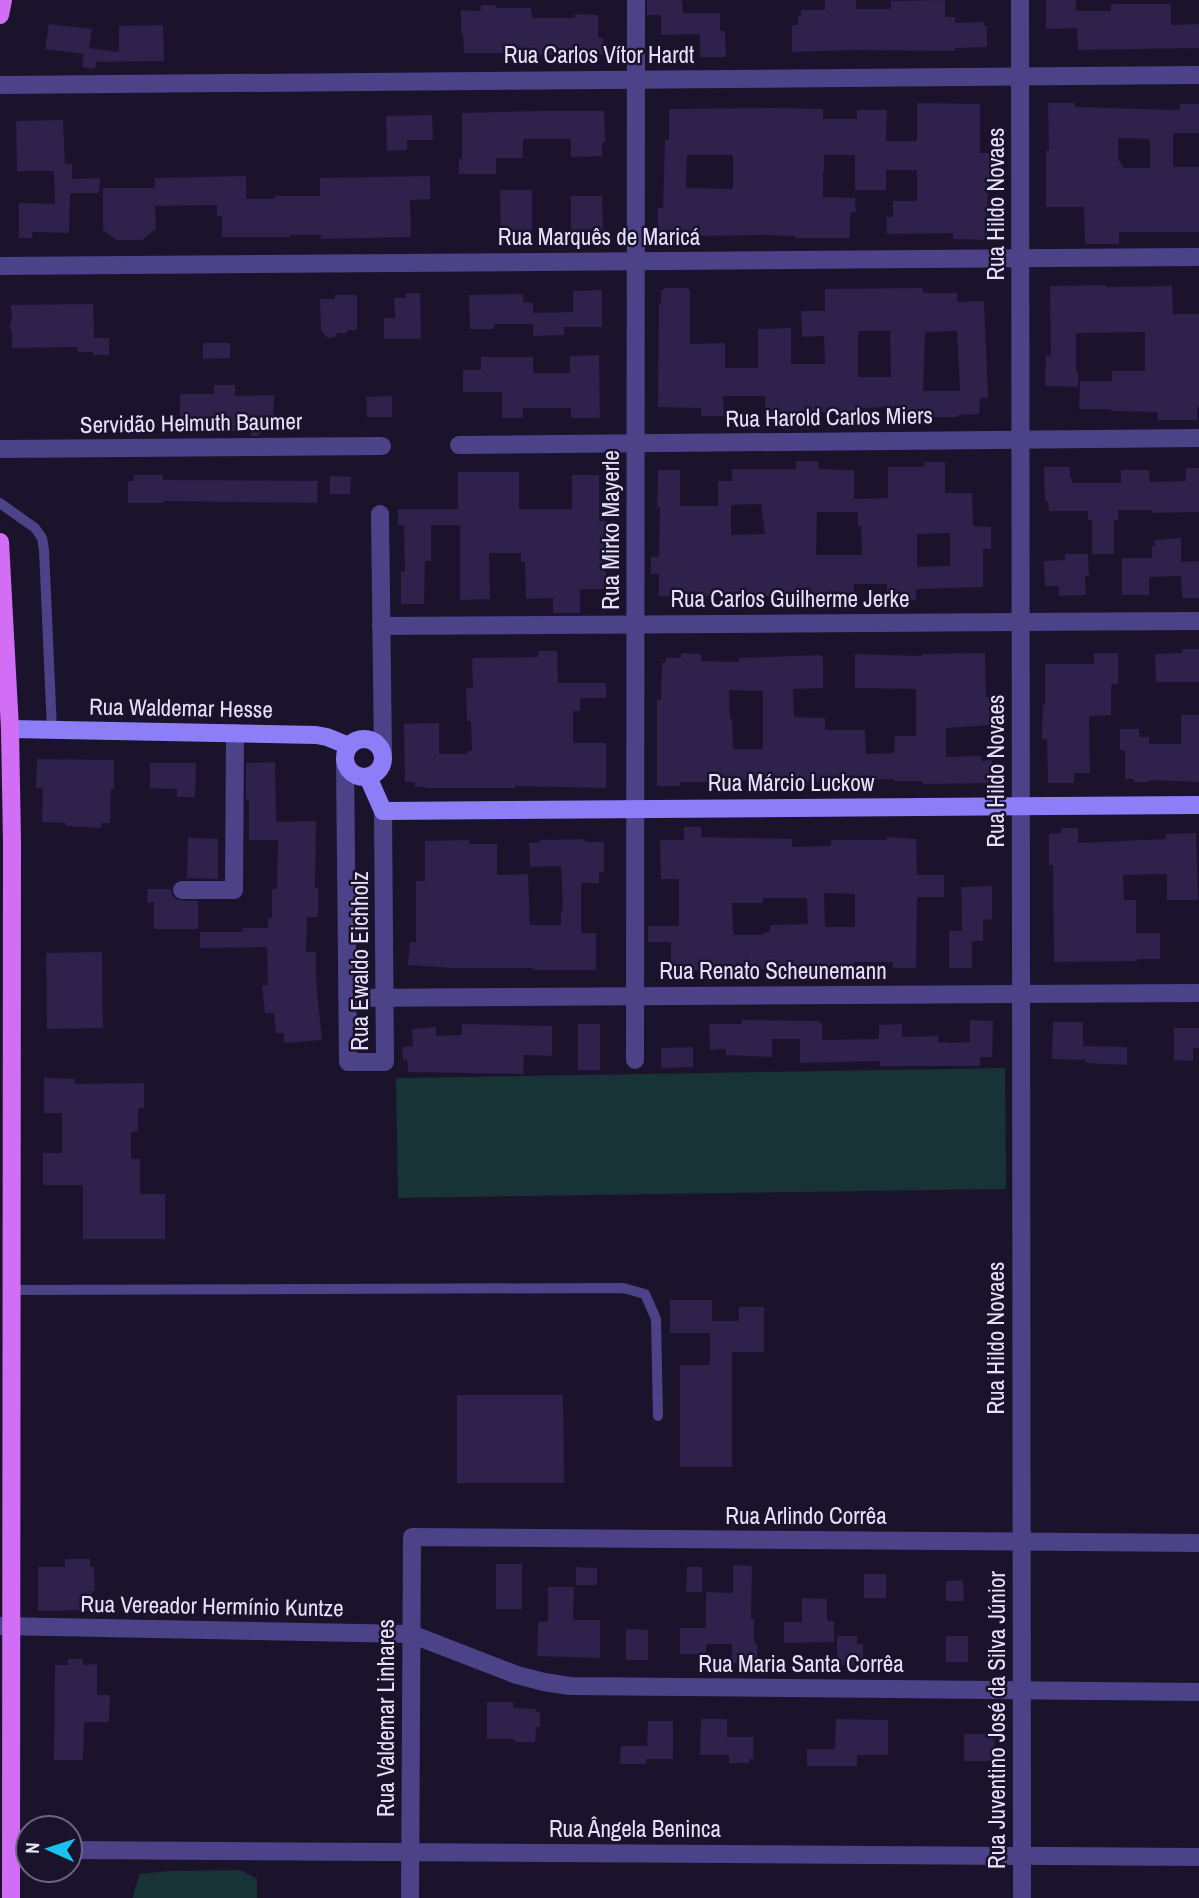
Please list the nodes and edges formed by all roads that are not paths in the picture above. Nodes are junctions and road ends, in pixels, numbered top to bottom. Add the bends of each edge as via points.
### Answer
1 (3, 0) edge
2 (636, 0) edge
3 (1020, 0) edge
4 (0, 15) edge
5 (1199, 75) edge
6 (1020, 76) junction
7 (636, 80) junction
8 (0, 85) edge
9 (1199, 257) edge
10 (1020, 258) junction
11 (635, 261) junction
12 (0, 266) edge
13 (1199, 438) edge
14 (1020, 440) junction
15 (635, 443) junction
16 (460, 445) dead end
17 (382, 446) dead end
18 (0, 449) edge
19 (0, 503) edge
20 (380, 514) dead end
21 (0, 542) edge
22 (1199, 621) edge
23 (1021, 622) junction
24 (635, 624) junction
25 (381, 626) junction
26 (3, 645) edge
27 (10, 729) junction
28 (52, 730) junction
29 (235, 733) junction
30 (347, 754) junction
31 (383, 757) junction
32 (368, 777) junction
33 (1199, 805) edge
34 (1021, 806) junction
35 (635, 809) junction
36 (383, 811) junction
37 (182, 890) dead end
38 (6, 944) edge
39 (1199, 993) edge
40 (1021, 994) junction
41 (635, 996) junction
42 (347, 998) junction
43 (384, 998) junction
44 (635, 1060) dead end
45 (6, 1127) edge
46 (8, 1303) edge
47 (658, 1416) dead end
48 (412, 1537) joint
49 (1021, 1541) junction
50 (1199, 1543) edge
51 (6, 1626) edge
52 (411, 1634) junction
53 (1021, 1690) junction
54 (1199, 1692) edge
55 (18, 1814) edge
56 (84, 1850) edge
57 (410, 1852) junction
58 (1021, 1856) junction
59 (1199, 1857) edge
60 (410, 1898) edge
61 (1021, 1898) edge

1 - 4 main road
2 - 7 street, Rua Mirko Mayerle
3 - 6 street, Rua Hildo Novaes
5 - 6 street, Rua Carlos Vítor Hardt
6 - 7 street, Rua Carlos Vítor Hardt
6 - 10 street, Rua Hildo Novaes
7 - 8 street, Rua Carlos Vítor Hardt
7 - 11 street, Rua Mirko Mayerle
9 - 10 street, Rua Marquês de Maricá
10 - 11 street, Rua Marquês de Maricá
10 - 14 street, Rua Hildo Novaes
11 - 12 street, Rua Marquês de Maricá
11 - 15 street, Rua Mirko Mayerle
13 - 14 street, Rua Harold Carlos Miers
14 - 15 street, Rua Harold Carlos Miers
14 - 23 street, Rua Hildo Novaes
15 - 16 street, Rua Harold Carlos Miers
15 - 24 street, Rua Mirko Mayerle
17 - 18 street, Servidão Helmuth Baumer
19 - 28 lane via 42,538
20 - 25 street
21 - 26 main road
22 - 23 street, Rua Carlos Guilherme Jerke
23 - 24 street, Rua Carlos Guilherme Jerke
23 - 34 street, Rua Hildo Novaes
24 - 25 street, Rua Carlos Guilherme Jerke
24 - 35 street, Rua Mirko Mayerle
25 - 31 street
26 - 27 main road
27 - 28 street, Rua Waldemar Hesse
27 - 38 main road
28 - 29 street, Rua Waldemar Hesse
29 - 30 street, Rua Waldemar Hesse via 327,737
29 - 37 street via 234,890
30 - 31 street via 358,740 370,740
30 - 32 street via 347,767
30 - 42 street, Rua Ewaldo Eichholz
31 - 32 street via 379,770
32 - 36 street, Rua Ewaldo Eichholz
33 - 34 street, Rua Márcio Luckow
34 - 35 street, Rua Márcio Luckow
34 - 40 street, Rua Hildo Novaes
35 - 36 street, Rua Márcio Luckow
35 - 41 street, Rua Mirko Mayerle
36 - 43 street, Rua Ewaldo Eichholz
38 - 45 main road
39 - 40 street, Rua Renato Scheunemann
40 - 41 street, Rua Renato Scheunemann
40 - 49 street, Rua Hildo Novaes
41 - 43 street, Rua Renato Scheunemann
41 - 44 street, Rua Mirko Mayerle
42 - 43 street, Rua Renato Scheunemann
42 - 43 street, Rua Ewaldo Eichholz via 348,1062 385,1062
45 - 46 main road
46 - 47 lane via 623,1288 645,1294 656,1319
46 - 51 main road
48 - 49 street, Rua Arlindo Corrêa
48 - 52 street, Rua Valdemar Linhares
49 - 50 street, Rua Arlindo Corrêa
49 - 53 street, Rua Juventino José da Silva Júnior
51 - 52 street, Rua Vereador Hermínio Kuntze
51 - 55 main road
52 - 53 street, Rua Maria Santa Corrêa via 517,1675 570,1686
52 - 57 street, Rua Valdemar Linhares
53 - 54 street, Rua Maria Santa Corrêa
53 - 58 street, Rua Juventino José da Silva Júnior
56 - 57 street, Rua Ângela Beninca
57 - 58 street, Rua Ângela Beninca
57 - 60 street, Rua Valdemar Linhares
58 - 59 street, Rua Ângela Beninca
58 - 61 street, Rua Juventino José da Silva Júnior

